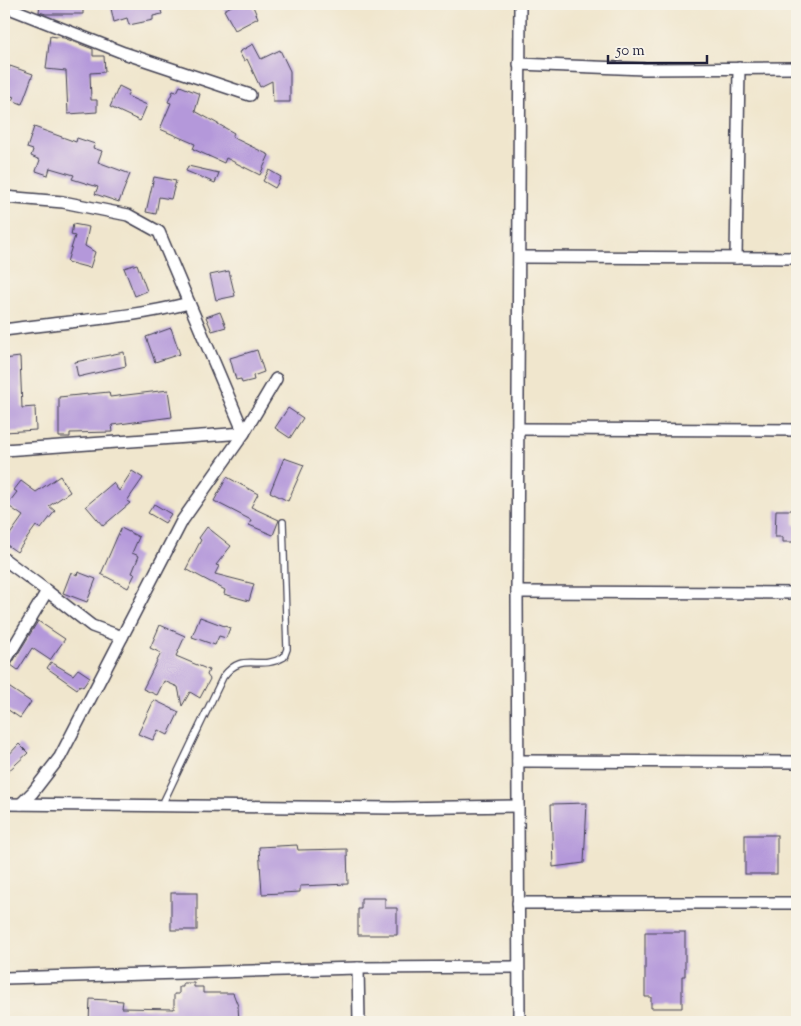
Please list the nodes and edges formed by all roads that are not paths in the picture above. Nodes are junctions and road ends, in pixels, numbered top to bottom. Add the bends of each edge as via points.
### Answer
1 (520, 4) edge
2 (4, 6) edge
3 (519, 64) junction
4 (739, 68) junction
5 (797, 68) edge
6 (250, 94) dead end
7 (4, 197) edge
8 (520, 257) junction
9 (736, 258) junction
10 (797, 258) edge
11 (189, 303) junction
12 (4, 330) edge
13 (276, 379) dead end
14 (517, 429) junction
15 (797, 430) edge
16 (244, 433) junction
17 (4, 450) edge
18 (284, 522) dead end
19 (4, 559) edge
20 (47, 591) junction
21 (517, 592) junction
22 (797, 593) edge
23 (122, 637) junction
24 (4, 663) edge
25 (518, 761) junction
26 (797, 762) edge
27 (4, 804) edge
28 (20, 804) junction
29 (518, 806) junction
30 (161, 807) junction
31 (518, 903) junction
32 (797, 903) edge
33 (518, 967) junction
34 (358, 968) junction
35 (4, 978) edge
36 (359, 1022) edge
37 (519, 1022) edge

1 - 3 street
2 - 6 street via 124,53
3 - 4 street via 644,69
3 - 8 street
4 - 5 street
4 - 9 street
7 - 11 street via 63,202 128,215 152,227 159,232
8 - 9 street
8 - 14 street
9 - 10 street
11 - 12 street via 135,315
11 - 16 street
13 - 16 street
14 - 15 street
14 - 21 street
16 - 17 street
16 - 23 street via 182,521
18 - 30 lane via 284,657 273,663 237,662 230,667
19 - 20 street
20 - 23 street via 92,626
20 - 24 street
21 - 22 street
21 - 25 street
23 - 28 street via 60,757
25 - 26 street
25 - 29 street
27 - 28 street
28 - 30 street
29 - 30 street
29 - 31 street
31 - 32 street
31 - 33 street
33 - 34 street
33 - 37 street
34 - 35 street
34 - 36 street

